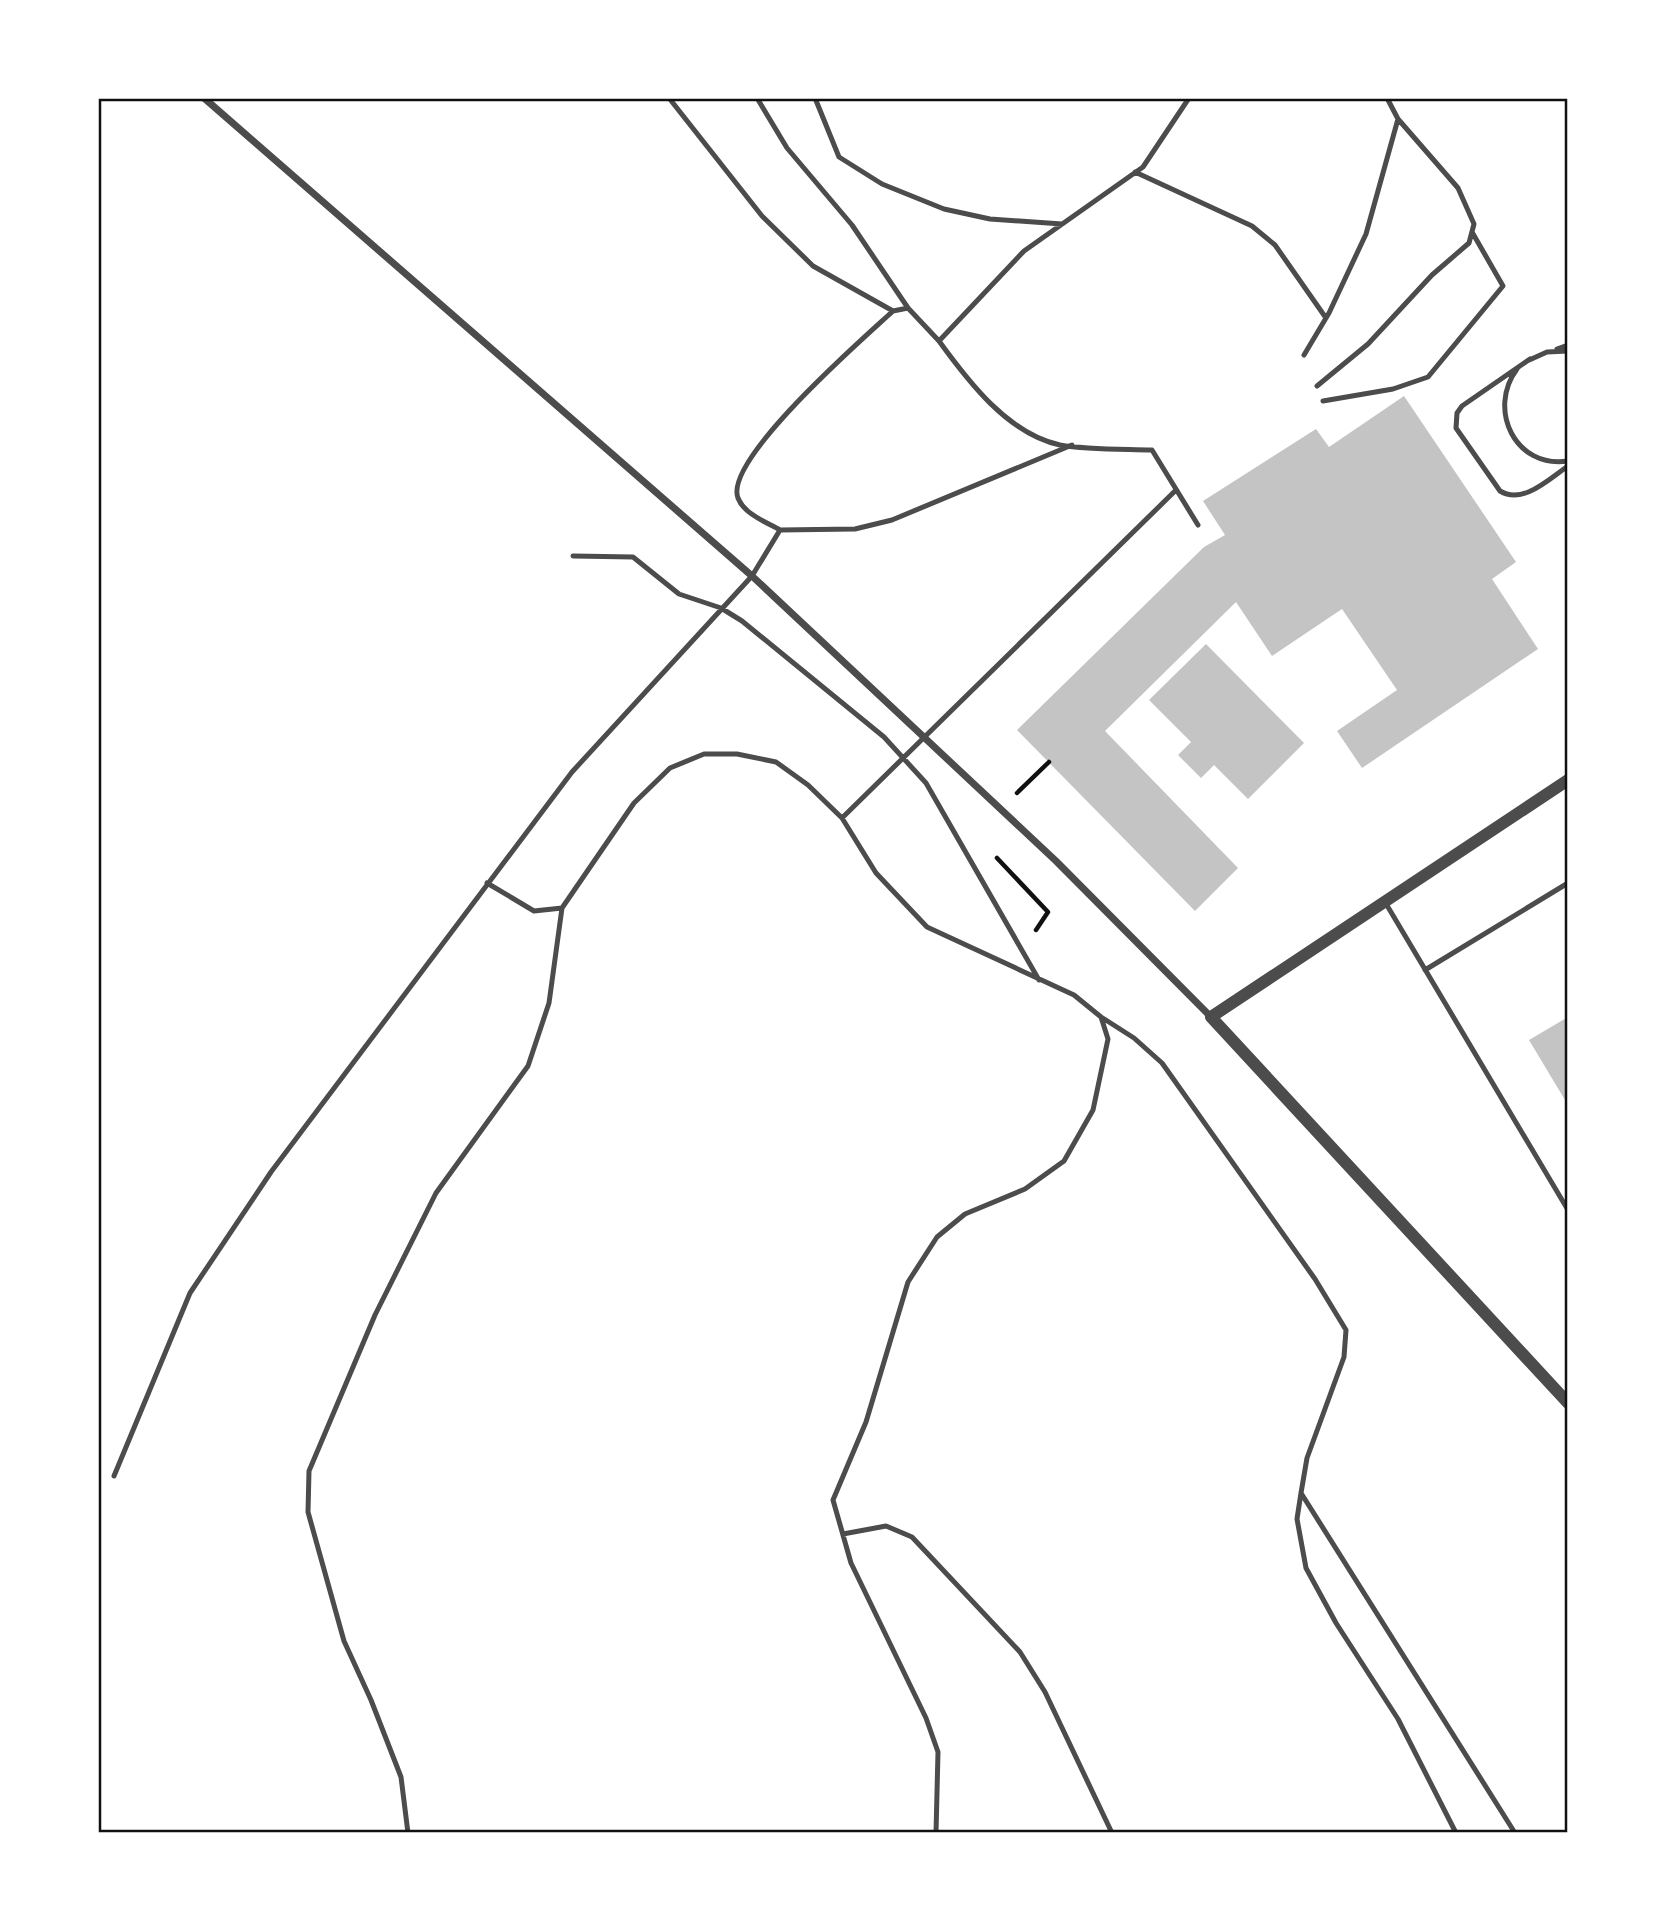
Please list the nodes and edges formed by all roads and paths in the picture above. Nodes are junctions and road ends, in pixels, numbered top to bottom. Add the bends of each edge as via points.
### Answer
1 (204, 98) edge
2 (669, 98) edge
3 (757, 98) edge
4 (815, 98) edge
5 (1189, 98) edge
6 (1387, 98) edge
7 (1398, 119) junction
8 (1135, 172) junction
9 (1062, 224) junction
10 (1472, 232) junction
11 (908, 308) junction
12 (893, 311) junction
13 (1326, 318) junction
14 (939, 341) junction
15 (1568, 345) edge
16 (1568, 351) edge
17 (1547, 352) junction
18 (1304, 355) dead end
19 (1530, 359) junction
20 (1317, 386) dead end
21 (1323, 401) dead end
22 (1072, 446) junction
23 (1568, 461) edge
24 (1568, 466) edge
25 (1176, 490) junction
26 (1198, 525) dead end
27 (780, 530) junction
28 (573, 556) dead end
29 (752, 576) junction
30 (721, 608) junction
31 (1049, 762) dead end
32 (1031, 780) dead end
33 (1568, 780) edge
34 (842, 818) junction
35 (993, 853) dead end
36 (487, 883) junction
37 (1568, 883) edge
38 (1385, 902) junction
39 (562, 908) junction
40 (1023, 952) junction
41 (1424, 970) junction
42 (1039, 980) junction
43 (1101, 1017) junction
44 (1211, 1017) junction
45 (1568, 1210) edge
46 (1568, 1403) edge
47 (114, 1476) dead end
48 (1301, 1493) junction
49 (843, 1535) junction
50 (408, 1833) edge
51 (936, 1833) edge
52 (1112, 1833) edge
53 (1456, 1833) edge
54 (1515, 1833) edge

1 - 29 street
2 - 12 lane via 762,216 813,266
3 - 11 lane via 788,148 852,225
4 - 9 lane via 839,158 882,184 944,209 990,219
5 - 8 lane via 1143,167
6 - 7 lane
7 - 10 lane via 1458,188 1474,224
7 - 13 lane via 1366,234
8 - 9 lane
8 - 13 lane via 1252,226 1275,245
9 - 14 lane via 1024,251
10 - 20 lane via 1469,243 1432,275 1368,344
10 - 21 lane via 1503,286 1437,368 1428,377 1393,389
11 - 12 lane
11 - 14 lane
12 - 27 lane via 780,418 737,482 738,498 751,514
13 - 18 lane
14 - 22 lane via 1015,426
15 - 17 lane
16 - 17 lane
17 - 19 lane
19 - 23 lane via 1506,387 1506,424 1528,453 1545,460
19 - 24 lane via 1462,406 1456,428 1507,495 1526,494
22 - 25 lane via 1152,450
22 - 27 lane via 892,520 855,529
25 - 26 lane
25 - 34 lane
27 - 29 lane
28 - 30 lane via 633,557 678,594
29 - 30 lane
29 - 44 street via 1056,861
30 - 36 lane via 572,772
30 - 40 lane via 884,737 926,783
31 - 32 path
33 - 38 street
34 - 39 lane via 776,762 737,754 704,754 670,768 634,803
34 - 42 lane via 876,873 927,927
35 - 40 path via 1048,912
36 - 39 lane via 534,911
36 - 47 lane via 271,1172 190,1293
37 - 41 lane
38 - 41 lane
38 - 44 street
39 - 50 lane via 549,1003 528,1066 436,1193 375,1315 309,1471 308,1512 315,1538 344,1641 401,1777
40 - 42 lane
41 - 45 lane
42 - 43 lane via 1074,995
43 - 48 lane via 1162,1063 1346,1330 1344,1357 1307,1458
43 - 49 lane via 1108,1039 1093,1110 1064,1161 1025,1189 965,1214 937,1237 908,1282 866,1422 834,1500
44 - 46 street
48 - 53 lane via 1297,1519 1306,1568 1398,1719
48 - 54 lane
49 - 51 lane via 851,1563 938,1752
49 - 52 lane via 886,1526 912,1537 1020,1653 1045,1692

